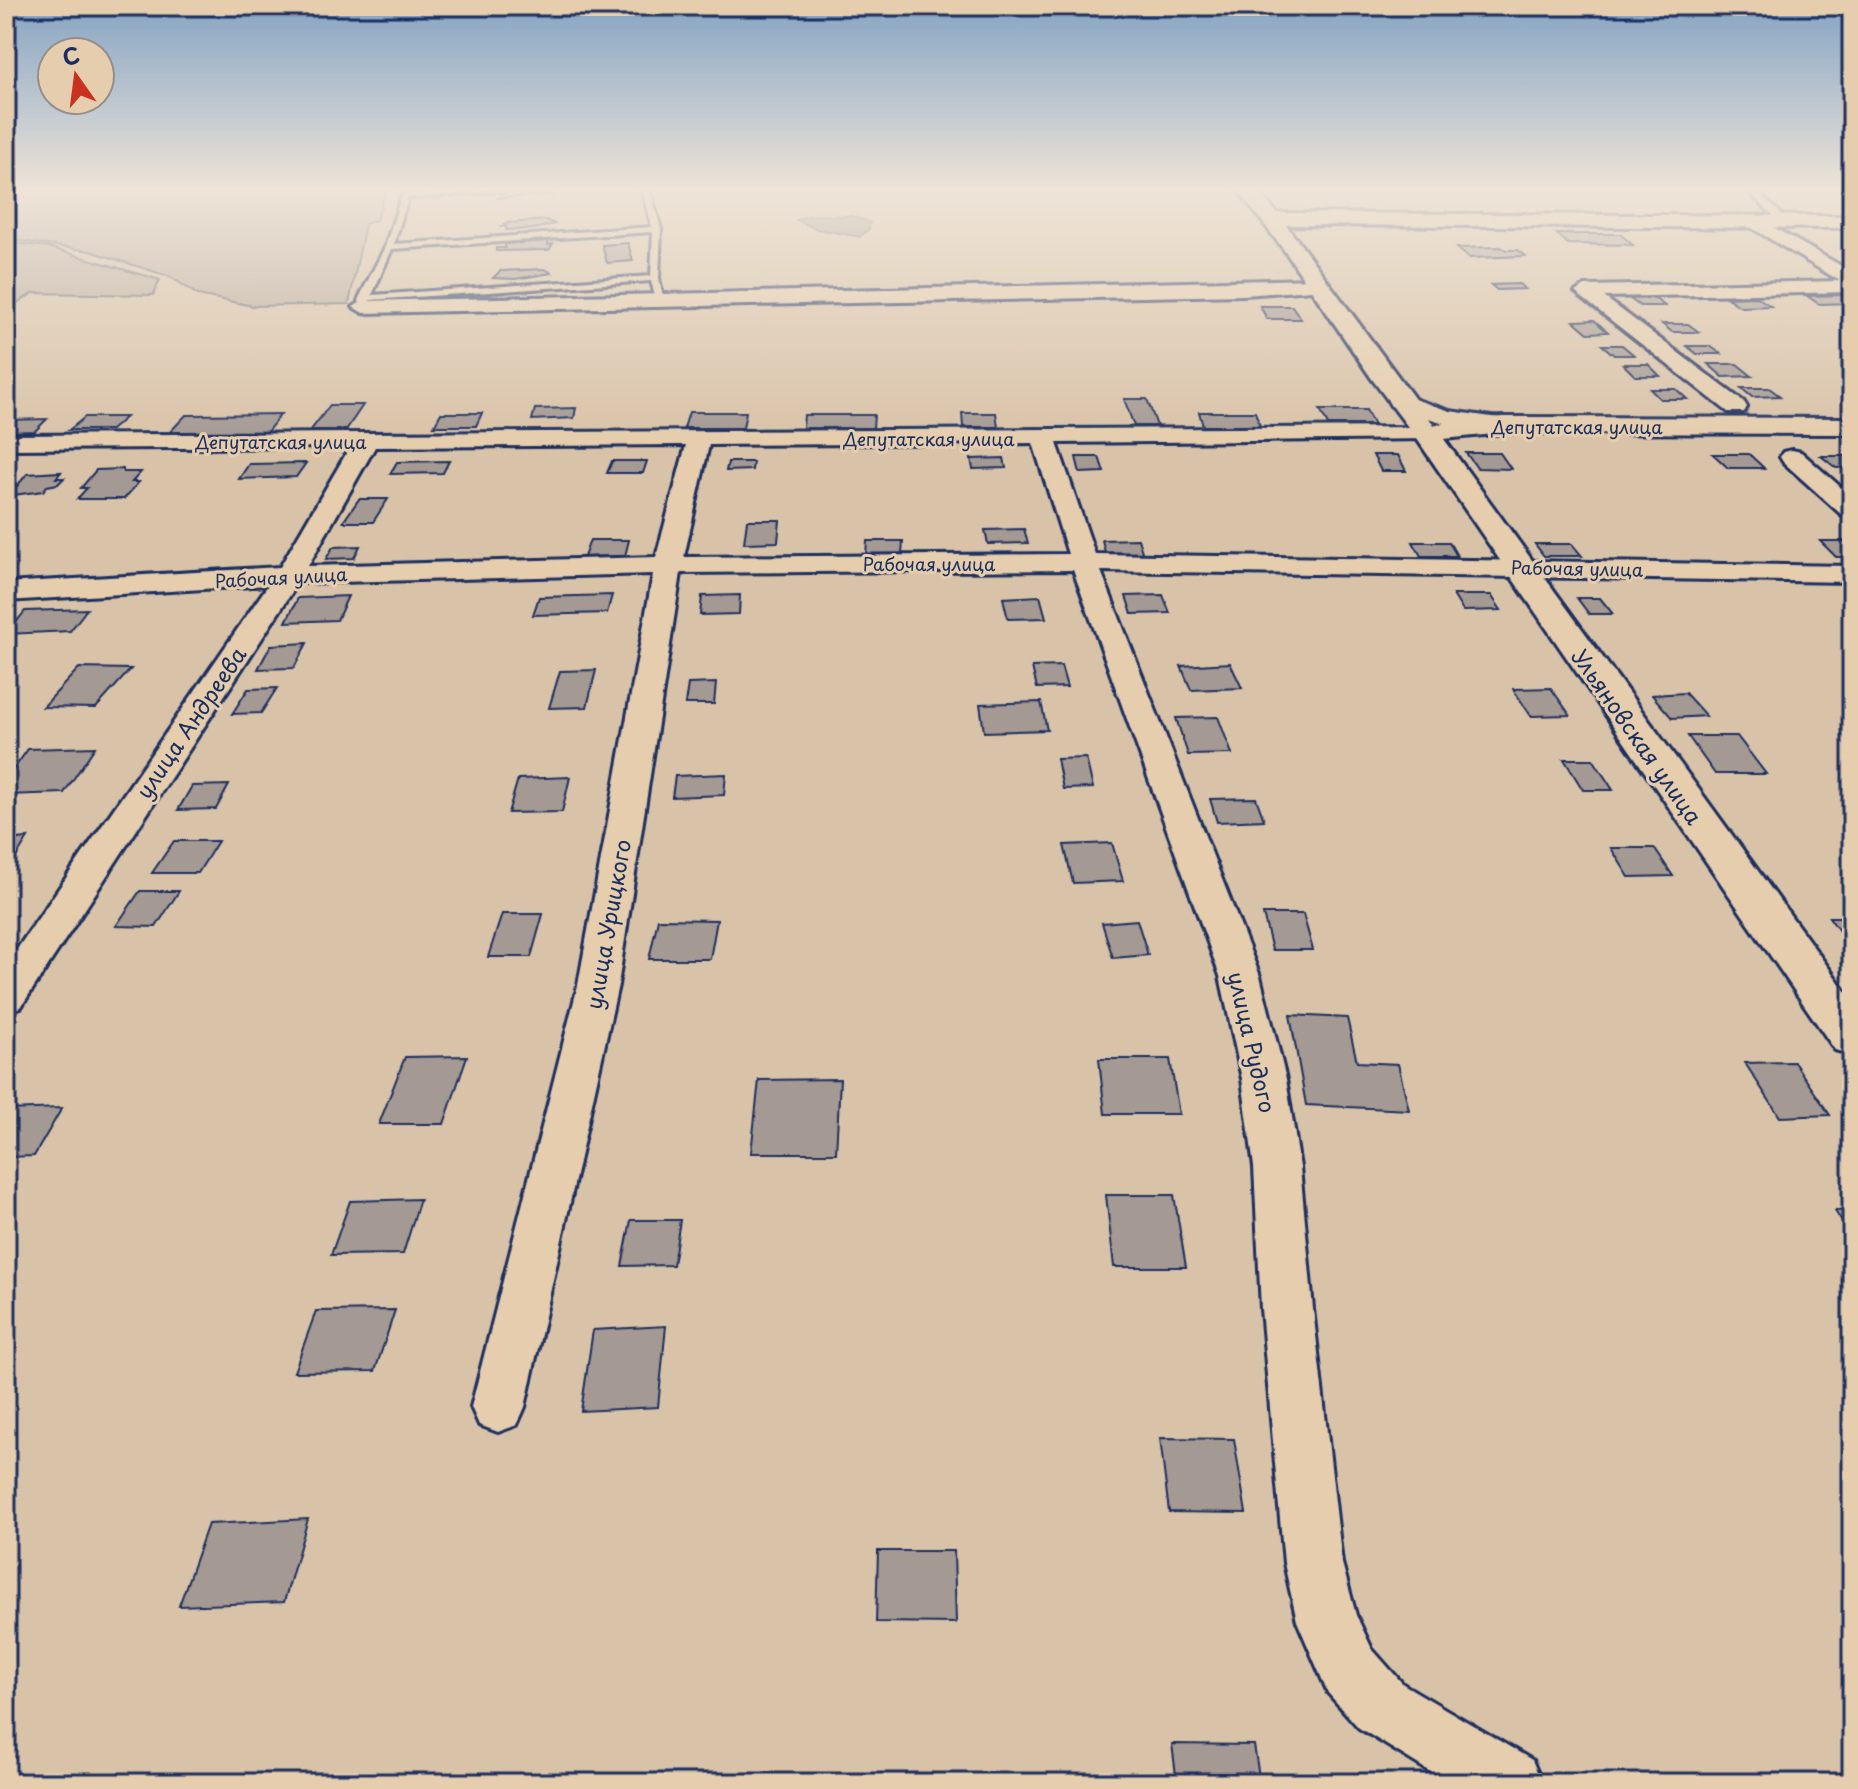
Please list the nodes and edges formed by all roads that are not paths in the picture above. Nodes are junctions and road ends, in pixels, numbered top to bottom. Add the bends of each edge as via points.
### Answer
1 (376, 273) edge
2 (655, 273) edge
3 (1311, 273) edge
4 (655, 278) junction
5 (1319, 285) junction
6 (1852, 286) edge
7 (672, 301) junction
8 (363, 302) junction
9 (1398, 400) junction
10 (1736, 407) dead end
11 (1504, 425) junction
12 (1852, 426) edge
13 (1427, 434) junction
14 (1043, 438) junction
15 (699, 439) junction
16 (366, 441) junction
17 (6, 442) edge
18 (1792, 457) dead end
19 (1852, 510) edge
20 (1084, 562) junction
21 (668, 565) junction
22 (1519, 567) junction
23 (1852, 574) edge
24 (289, 575) junction
25 (6, 592) edge
26 (1837, 995) edge
27 (6, 997) edge
28 (1852, 1037) edge
29 (498, 1407) dead end
30 (1509, 1783) edge

1 - 8 lane
2 - 4 lane
3 - 5 main road, Ульяновская улица
4 - 7 lane via 658,294
4 - 8 lane
5 - 7 street
5 - 9 main road, Ульяновская улица
6 - 10 street via 1585,292
7 - 8 street
9 - 11 street via 1447,417
9 - 13 main road, Ульяновская улица
11 - 12 main road, Депутатская улица
11 - 13 main road, Депутатская улица
13 - 14 street, Депутатская улица
13 - 22 main road, Ульяновская улица
14 - 15 street, Депутатская улица
14 - 20 street, улица Рудого
15 - 16 street, Депутатская улица
15 - 21 street, улица Урицкого
16 - 17 street, Депутатская улица
16 - 24 street, улица Андреева
18 - 19 street
20 - 21 street, Рабочая улица
20 - 22 street, Рабочая улица
20 - 30 street, улица Рудого via 1240,976 1264,1079 1277,1167 1313,1563 1327,1621 1350,1671 1381,1706
21 - 24 street, Рабочая улица
21 - 29 street, улица Урицкого via 598,985
22 - 23 street, Рабочая улица
22 - 26 main road, Ульяновская улица
24 - 25 street, Рабочая улица
24 - 27 street, улица Андреева
26 - 28 main road, Ульяновская улица

